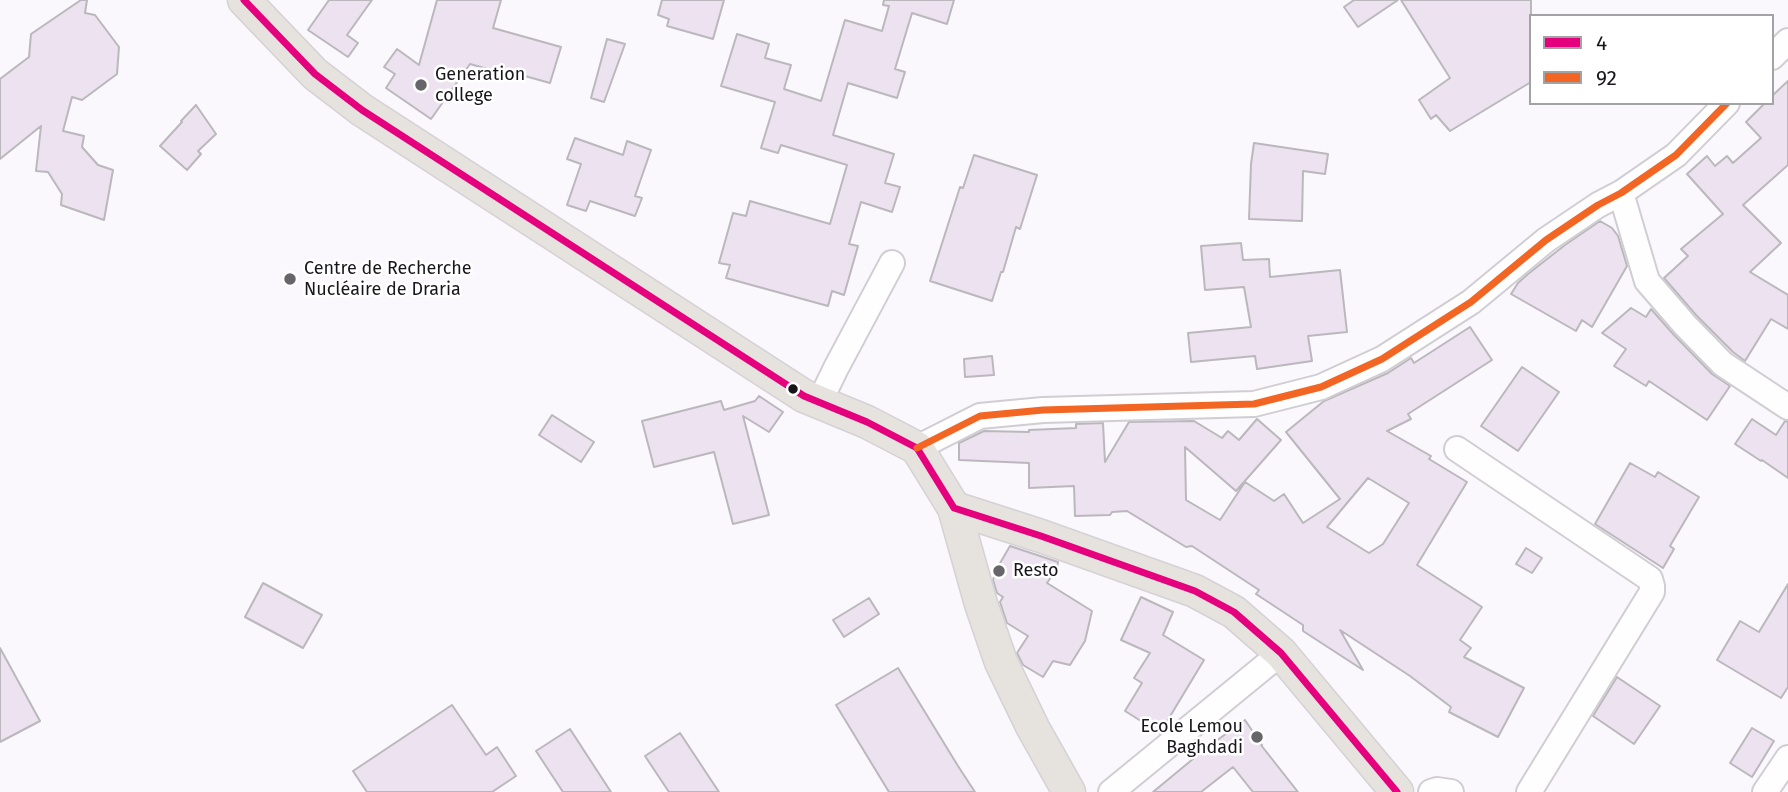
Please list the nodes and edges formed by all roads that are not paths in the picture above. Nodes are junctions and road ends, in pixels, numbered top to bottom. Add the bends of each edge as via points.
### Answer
1 (244, 0) edge
2 (1788, 41) edge
3 (1774, 55) edge
4 (1725, 105) edge
5 (1621, 193) junction
6 (892, 263) dead end
7 (819, 403) junction
8 (1788, 407) edge
9 (917, 448) junction
10 (1457, 449) dead end
11 (954, 508) junction
12 (1281, 653) junction
13 (1788, 758) edge
14 (1069, 792) edge
15 (1111, 792) edge
16 (1397, 792) edge
17 (1431, 792) edge
18 (1451, 792) edge
19 (1529, 792) edge
20 (1765, 792) edge

1 - 7 main road via 315,74 362,110
2 - 3 street
4 - 5 street via 1676,155
5 - 8 street via 1647,281 1723,364
5 - 9 street via 1546,240 1460,310 1382,359 1321,387 1254,404 980,416
6 - 7 street
7 - 9 main road
9 - 11 main road
10 - 19 street via 1650,579 1652,586
11 - 12 main road via 1195,591 1234,612
11 - 14 main road via 1001,662
12 - 15 street
12 - 16 main road
13 - 20 street
17 - 18 street

